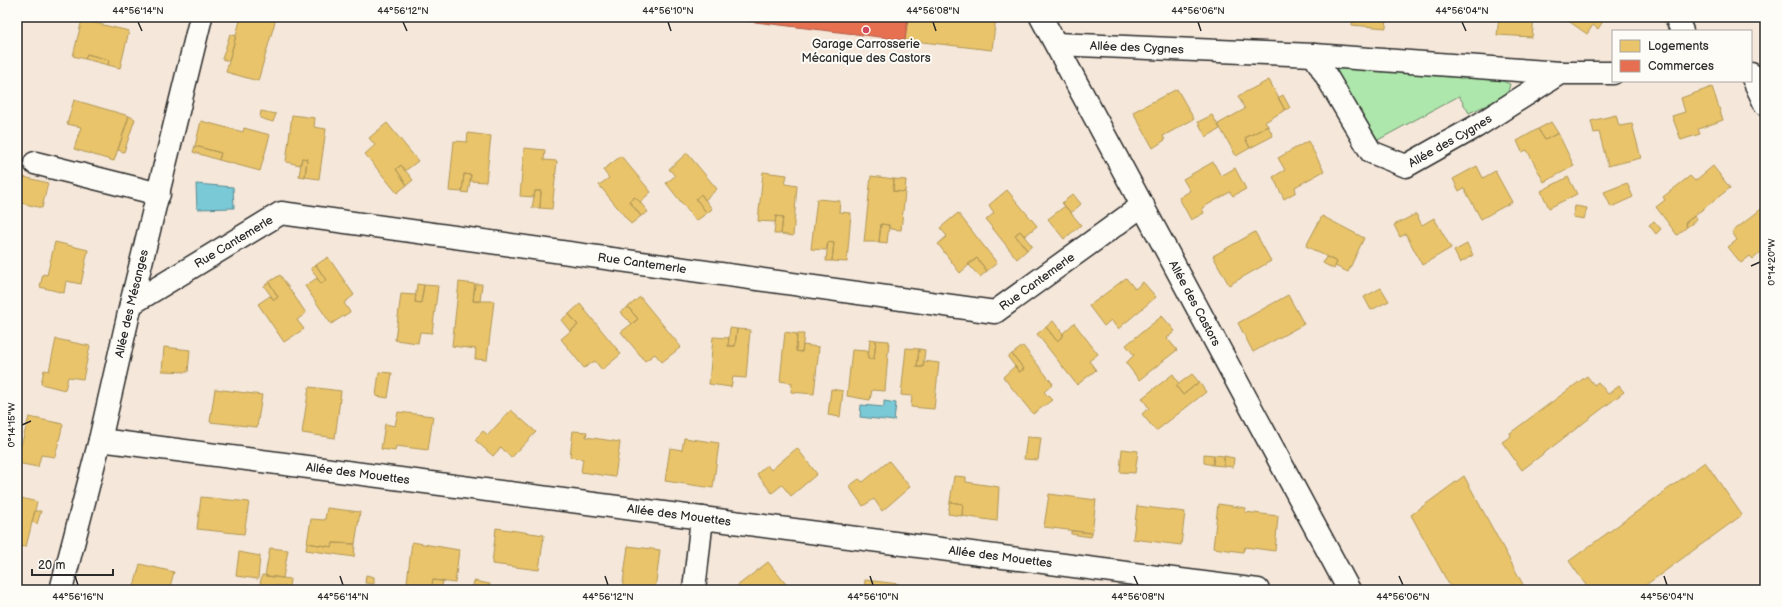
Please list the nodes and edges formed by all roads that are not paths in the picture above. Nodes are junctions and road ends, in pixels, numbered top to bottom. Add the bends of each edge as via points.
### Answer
1 (201, 17) edge
2 (1041, 17) edge
3 (1676, 17) edge
4 (1682, 30) edge
5 (1056, 44) junction
6 (1314, 55) junction
7 (1612, 73) edge
8 (1560, 74) junction
9 (1752, 76) edge
10 (1765, 104) edge
11 (35, 163) dead end
12 (159, 194) junction
13 (1143, 205) junction
14 (131, 304) junction
15 (100, 440) junction
16 (702, 518) junction
17 (1184, 585) edge
18 (61, 590) edge
19 (694, 590) edge
20 (1258, 590) edge
21 (1349, 590) edge

1 - 12 street, Allée des Mésanges
2 - 5 street, Allée des Castors
3 - 4 street
5 - 6 street, Allée des Cygnes
5 - 13 street, Allée des Castors
6 - 8 street, Allée des Cygnes
6 - 8 street, Allée des Cygnes via 1371,152 1406,166 1477,126
7 - 8 street, Allée des Cygnes
9 - 10 street
11 - 12 street
12 - 14 street, Allée des Mésanges
13 - 14 street, Rue Cantemerle via 995,312 281,213
13 - 21 street, Allée des Castors
14 - 15 street, Allée des Mésanges
15 - 16 street, Allée des Mouettes
15 - 18 street, Allée des Mésanges
16 - 17 street, Allée des Mouettes
16 - 19 street
17 - 20 street, Allée des Mouettes

